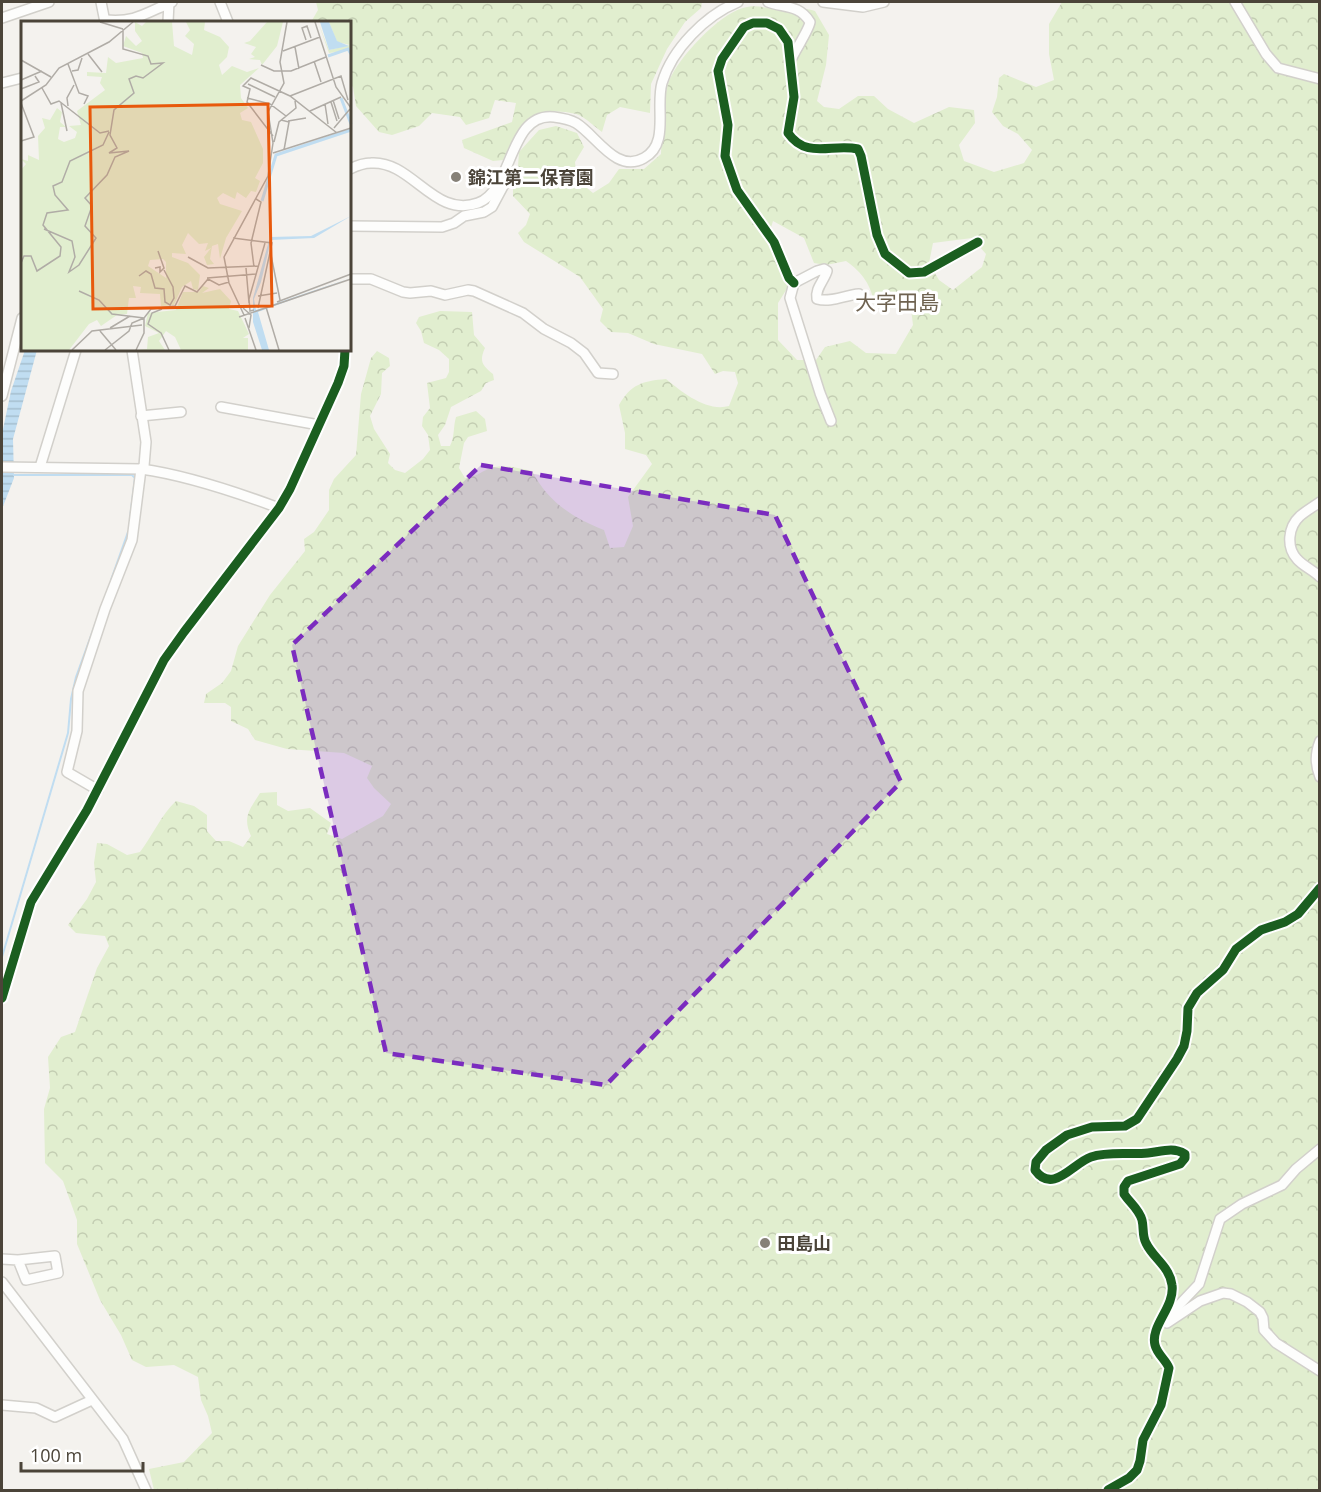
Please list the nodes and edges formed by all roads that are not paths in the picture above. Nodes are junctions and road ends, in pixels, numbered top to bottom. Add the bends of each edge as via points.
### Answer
1 (46, 2) edge
2 (101, 2) edge
3 (170, 2) edge
4 (220, 2) edge
5 (738, 2) edge
6 (768, 2) edge
7 (824, 2) edge
8 (884, 2) edge
9 (1235, 2) edge
10 (2, 18) edge
11 (105, 21) edge
12 (126, 21) edge
13 (169, 21) edge
14 (228, 21) edge
15 (791, 60) junction
16 (21, 78) edge
17 (1320, 79) edge
18 (2, 83) edge
19 (509, 160) junction
20 (351, 169) edge
21 (351, 226) edge
22 (978, 242) dead end
23 (351, 279) edge
24 (794, 283) junction
25 (859, 294) dead end
26 (21, 321) edge
27 (76, 351) edge
28 (132, 351) edge
29 (345, 351) edge
30 (613, 375) dead end
31 (4, 380) edge
32 (2, 396) edge
33 (221, 407) dead end
34 (181, 412) dead end
35 (141, 416) junction
36 (831, 421) dead end
37 (319, 425) junction
38 (2, 467) edge
39 (40, 467) junction
40 (141, 469) junction
41 (1320, 502) edge
42 (279, 508) junction
43 (1320, 576) edge
44 (1320, 741) edge
45 (1320, 777) edge
46 (98, 790) junction
47 (1320, 888) edge
48 (2, 998) edge
49 (1320, 1149) edge
50 (2, 1259) edge
51 (18, 1260) dead end
52 (2, 1282) edge
53 (1160, 1324) junction
54 (1320, 1371) edge
55 (92, 1400) junction
56 (2, 1405) edge
57 (146, 1491) edge
58 (1108, 1491) edge

1 - 10 street
2 - 11 street
3 - 12 street
3 - 13 street
4 - 14 street
5 - 19 street via 705,21 667,70 659,100 658,144 646,158 624,161 612,156 577,124 551,116 526,128
6 - 15 street via 801,11 810,22
7 - 8 street via 863,7
9 - 17 street via 1278,68
15 - 22 street via 794,97 788,133 794,142 806,147 858,149 868,201 885,254 909,273 924,272
15 - 24 street via 788,42 779,29 753,22 744,27 718,71 728,125 725,156 731,175 747,207 774,242
16 - 18 street
19 - 20 street via 492,193 466,206 442,201 393,167 372,163
19 - 21 street via 514,164 507,181 492,207 484,212 442,227
23 - 30 street via 372,279 410,293 431,291 445,296 474,291 523,313 584,353 598,373
24 - 25 street via 824,269 827,271 817,299
24 - 36 street via 792,308
26 - 31 street
27 - 39 street
28 - 35 street
29 - 37 street via 344,366
31 - 32 street
33 - 37 street
34 - 35 street
35 - 40 street via 146,442
37 - 42 street
38 - 39 street
39 - 40 street
40 - 42 street
40 - 46 street via 132,540 78,691 77,731 67,772
41 - 43 street via 1299,516 1290,538 1291,551 1298,560
42 - 46 street via 164,660
44 - 45 street via 1316,766
46 - 48 street via 31,902
47 - 53 street via 1298,914 1261,930 1236,949 1223,970 1197,993 1188,1008 1184,1046 1137,1119 1125,1126 1092,1127 1067,1135 1035,1161 1035,1170 1049,1179 1060,1177 1093,1156 1169,1149 1185,1154 1180,1164 1128,1181 1124,1187 1124,1194 1141,1219 1145,1242 1170,1276 1173,1287
49 - 53 street via 1282,1185 1220,1219 1199,1284
50 - 51 street
52 - 55 street
53 - 54 street via 1171,1322 1200,1301 1232,1294 1260,1312 1264,1330 1276,1343
53 - 58 street via 1154,1342 1169,1368 1161,1405 1143,1440 1137,1470
55 - 56 street via 55,1417 36,1408
55 - 57 street via 123,1439

